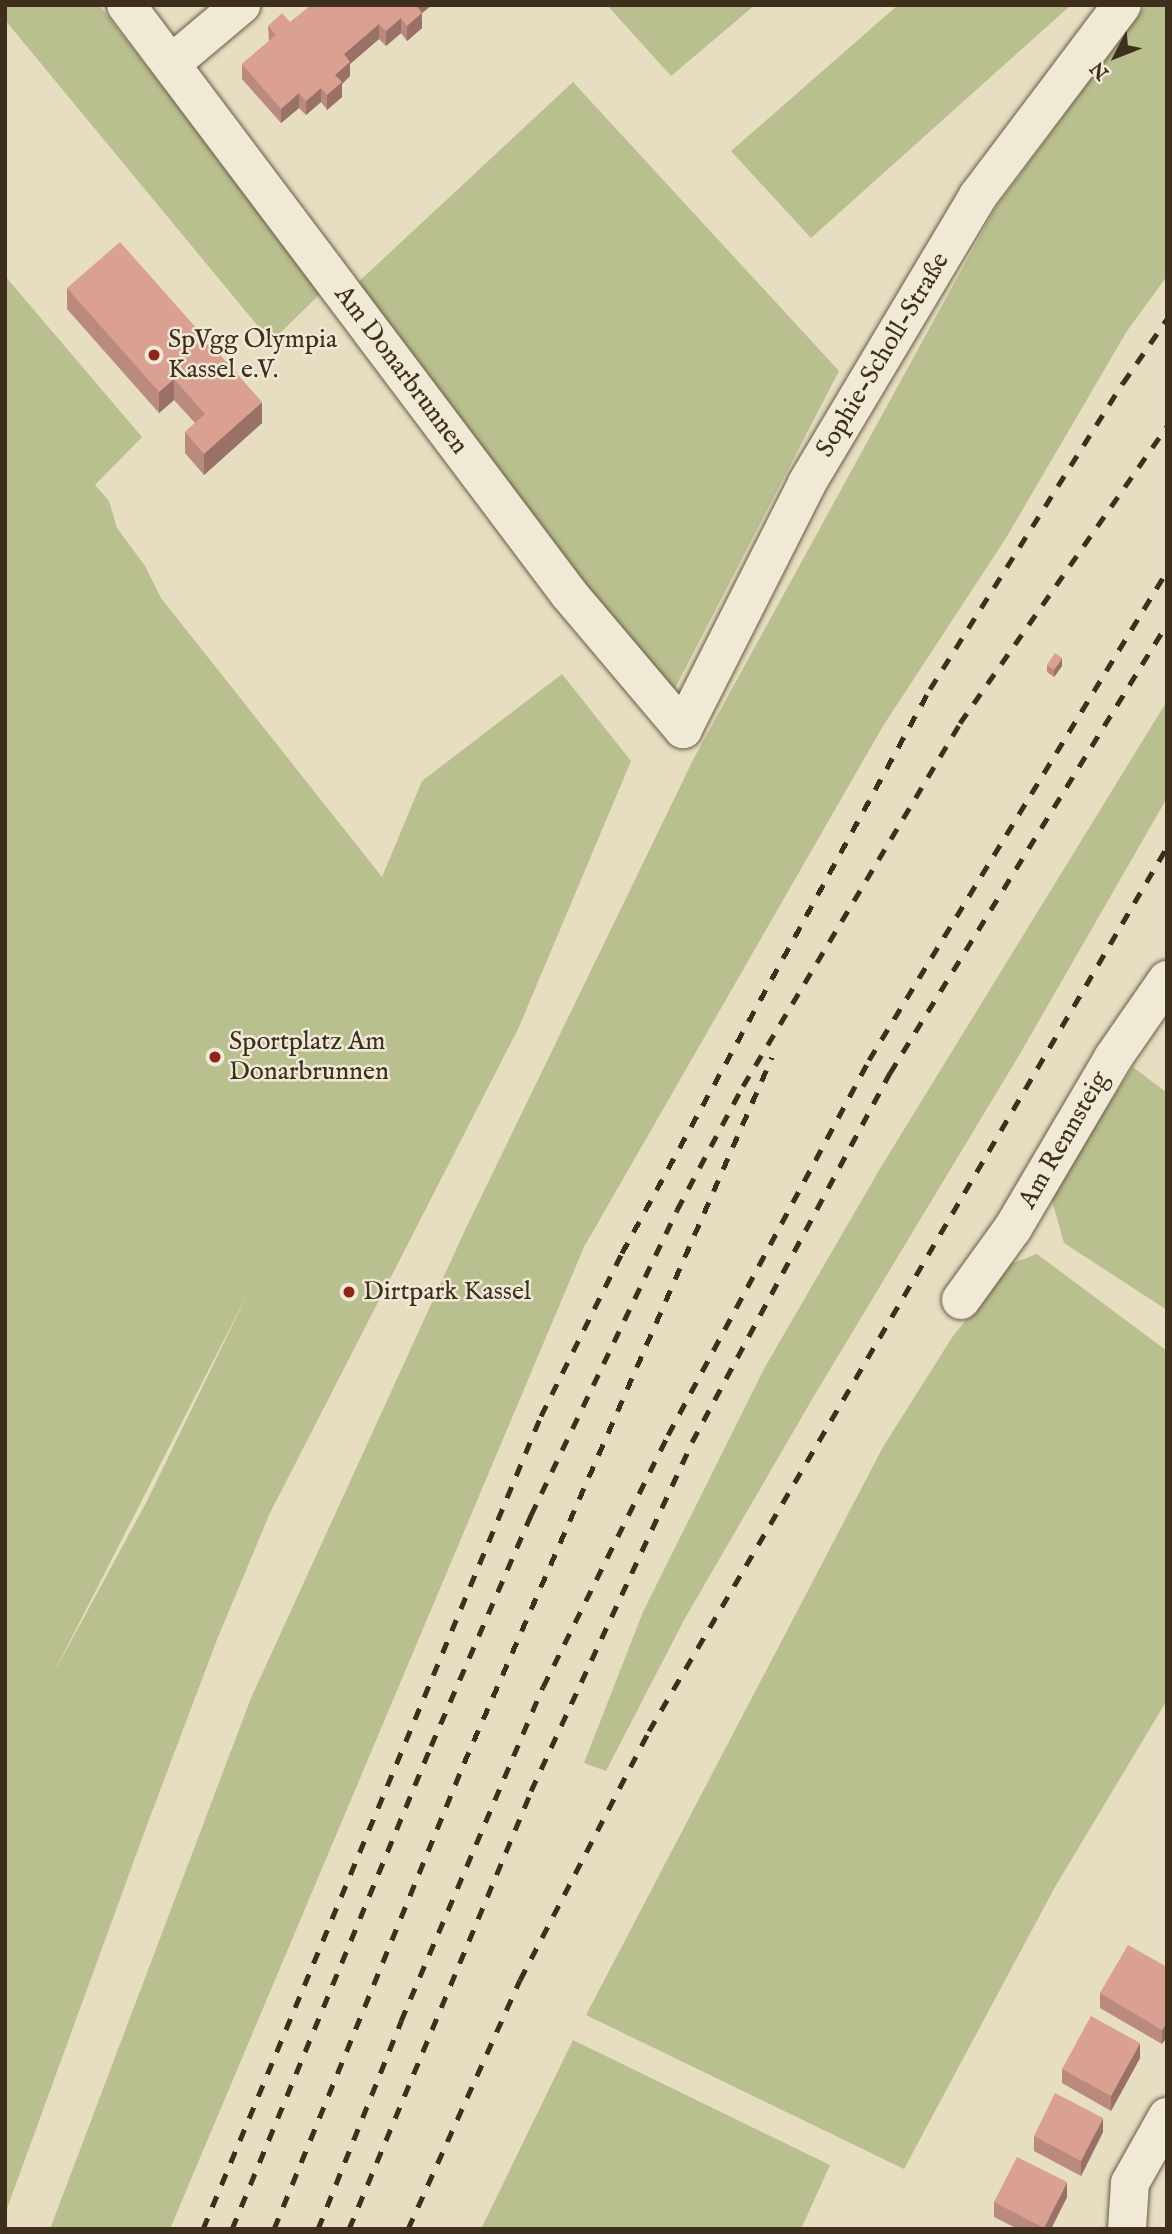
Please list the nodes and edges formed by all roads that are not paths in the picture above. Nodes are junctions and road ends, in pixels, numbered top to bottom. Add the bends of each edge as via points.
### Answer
1 (126, 5) edge
2 (241, 5) edge
3 (1122, 5) edge
4 (171, 64) junction
5 (683, 729) joint
6 (1167, 980) edge
7 (961, 1300) dead end
8 (1167, 2117) edge
9 (1127, 2229) edge

1 - 4 street, Am Donarbrunnen
2 - 4 street
3 - 5 street, Sophie-Scholl-Straße via 978,196 807,483
4 - 5 street, Am Donarbrunnen via 569,594
6 - 7 street, Am Rennsteig via 1113,1058 1013,1228
8 - 9 street via 1130,2183

